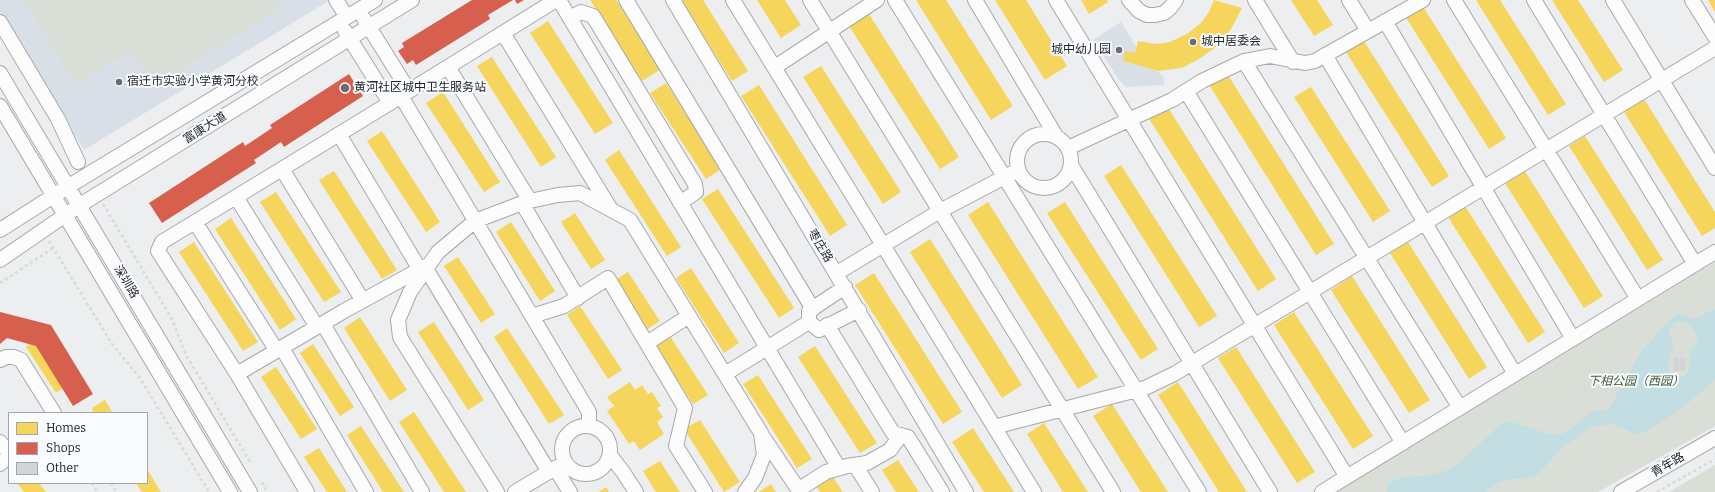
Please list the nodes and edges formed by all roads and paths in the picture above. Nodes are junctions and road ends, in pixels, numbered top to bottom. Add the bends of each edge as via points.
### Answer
1 (336, 0) edge
2 (376, 0) edge
3 (412, 0) edge
4 (557, 0) edge
5 (626, 0) edge
6 (674, 0) edge
7 (733, 0) edge
8 (810, 0) edge
9 (877, 0) edge
10 (895, 0) edge
11 (975, 0) edge
12 (1056, 0) edge
13 (1129, 0) edge
14 (1176, 0) edge
15 (1255, 0) edge
16 (1349, 0) edge
17 (1423, 0) edge
18 (1454, 0) edge
19 (1534, 0) edge
20 (1613, 0) edge
21 (1692, 0) edge
22 (359, 10) junction
23 (570, 18) junction
24 (343, 20) junction
25 (1385, 21) junction
26 (0, 22) edge
27 (369, 26) junction
28 (829, 31) junction
29 (1368, 31) junction
30 (503, 33) junction
31 (1715, 37) edge
32 (350, 38) junction
33 (1715, 48) edge
34 (1325, 55) junction
35 (1244, 61) junction
36 (1294, 62) junction
37 (448, 67) junction
38 (775, 67) junction
39 (0, 73) edge
40 (1662, 80) junction
41 (1186, 91) junction
42 (400, 96) junction
43 (0, 106) edge
44 (1604, 114) junction
45 (1130, 119) junction
46 (338, 134) junction
47 (1056, 136) junction
48 (1068, 148) junction
49 (1546, 150) junction
50 (78, 162) dead end
51 (1071, 165) junction
52 (1715, 168) edge
53 (282, 169) junction
54 (1018, 170) junction
55 (1005, 177) junction
56 (69, 186) junction
57 (1484, 187) junction
58 (98, 195) junction
59 (53, 196) junction
60 (236, 197) junction
61 (526, 202) junction
62 (680, 203) junction
63 (80, 205) junction
64 (610, 209) junction
65 (940, 211) junction
66 (65, 215) junction
67 (475, 221) junction
68 (194, 222) junction
69 (1425, 223) junction
70 (0, 230) edge
71 (43, 231) junction
72 (883, 245) junction
73 (53, 248) junction
74 (1715, 252) edge
75 (1366, 258) junction
76 (0, 260) edge
77 (1696, 264) junction
78 (425, 267) junction
79 (837, 273) junction
80 (0, 283) edge
81 (845, 287) junction
82 (1715, 289) edge
83 (1310, 292) junction
84 (578, 298) junction
85 (1657, 300) dead end
86 (363, 301) junction
87 (1652, 304) junction
88 (1643, 306) junction
89 (859, 310) junction
90 (532, 316) junction
91 (688, 316) junction
92 (811, 316) junction
93 (320, 325) junction
94 (827, 325) junction
95 (1255, 326) junction
96 (1682, 331) junction
97 (1573, 339) junction
98 (646, 343) junction
99 (767, 348) junction
100 (279, 350) junction
101 (1614, 358) junction
102 (0, 360) edge
103 (1192, 364) junction
104 (1679, 364) dead end
105 (237, 374) junction
106 (725, 374) junction
107 (1516, 374) junction
108 (1136, 390) junction
109 (1460, 408) junction
110 (1062, 409) junction
111 (53, 412) edge
112 (589, 426) junction
113 (994, 427) junction
114 (761, 433) junction
115 (901, 435) junction
116 (1715, 438) edge
117 (0, 442) edge
118 (1403, 443) junction
119 (1715, 447) edge
120 (8, 452) edge
121 (610, 455) junction
122 (8, 457) edge
123 (1715, 459) edge
124 (0, 464) edge
125 (855, 464) junction
126 (251, 465) dead end
127 (557, 467) junction
128 (839, 468) junction
129 (1382, 473) dead end
130 (1347, 477) junction
131 (259, 478) dead end
132 (799, 491) edge
133 (209, 492) edge
134 (230, 492) edge
135 (250, 492) edge
136 (267, 492) edge
137 (307, 492) edge
138 (366, 492) edge
139 (422, 492) edge
140 (497, 492) edge
141 (515, 492) edge
142 (570, 492) edge
143 (636, 492) edge
144 (705, 492) edge
145 (745, 492) edge
146 (872, 492) edge
147 (942, 492) edge
148 (966, 492) edge
149 (1034, 492) edge
150 (1113, 492) edge
151 (1199, 492) edge
152 (1270, 492) edge
153 (1322, 492) edge
154 (1556, 492) edge
155 (1621, 492) edge
156 (1638, 492) edge
157 (1657, 492) edge

1 - 24 street
2 - 22 street, 富康大道
3 - 27 street, 富康大道
4 - 23 street
4 - 30 street
5 - 92 street
6 - 79 street, 枣庄路
7 - 38 street
8 - 28 street
9 - 28 street
10 - 55 street
11 - 47 street
12 - 45 street
13 - 14 street via 1139,12 1156,15 1164,13
15 - 36 street
16 - 29 street
17 - 25 street
18 - 49 street
19 - 44 street
20 - 40 street
21 - 31 street
22 - 24 street, 富康大道
22 - 27 street
23 - 62 street
23 - 62 street via 581,12 593,16 691,177 696,192
24 - 32 street
24 - 56 street, 富康大道
25 - 29 street
25 - 57 street
26 - 50 street via 58,119
27 - 32 street, 富康大道
27 - 42 street
28 - 38 street
28 - 65 street
29 - 34 street
30 - 37 street
30 - 64 street
32 - 42 street
32 - 58 street, 富康大道
33 - 40 street
34 - 36 street via 1315,61
34 - 69 street
35 - 36 street via 1270,56
35 - 41 street via 1202,80
35 - 75 street
37 - 42 street
37 - 61 street
38 - 72 street
39 - 56 street, 深圳路
40 - 44 street
40 - 52 street
41 - 45 street
41 - 83 street
42 - 46 street
42 - 67 street
43 - 59 street, 深圳路
44 - 49 street
44 - 77 street
45 - 48 street
45 - 95 street
46 - 53 street
46 - 78 street
47 - 48 street
47 - 54 street via 1038,134 1022,143 1017,152
48 - 51 street
49 - 57 street
49 - 88 street
51 - 54 street via 1063,180 1047,188 1030,184 1022,178
51 - 103 street
53 - 60 street
53 - 86 street
54 - 55 street
55 - 65 street
55 - 108 street
56 - 59 street, 富康大道
56 - 63 street, 深圳路
57 - 69 street
57 - 97 street
58 - 63 street, 富康大道
58 - 126 path via 172,319 186,355
59 - 66 street, 深圳路
59 - 70 street, 富康大道
60 - 68 street
60 - 93 street
61 - 64 street via 558,194 580,193
61 - 67 street
61 - 84 street
62 - 99 street
63 - 66 street, 富康大道
63 - 135 street, 深圳路
64 - 91 street via 630,220
65 - 72 street
65 - 110 street
66 - 71 street, 富康大道
66 - 134 street, 深圳路
67 - 78 street via 438,252
67 - 90 street
68 - 100 street
68 - 105 street via 162,242 158,250
69 - 75 street
69 - 107 street
71 - 73 path
71 - 76 street, 富康大道
72 - 79 street
72 - 113 street
73 - 80 path
73 - 133 path via 112,344 140,378
74 - 77 street
75 - 83 street
75 - 109 street
77 - 88 street
78 - 86 street
78 - 127 street
78 - 140 street via 410,292 398,320 400,337
79 - 81 street, 枣庄路
81 - 89 street, 枣庄路
81 - 92 street
82 - 96 path
83 - 95 street
83 - 118 street
84 - 90 street via 564,306
84 - 98 street via 608,278
85 - 87 path
86 - 93 street
87 - 88 path
87 - 96 path via 1664,320
88 - 97 street
88 - 101 path
89 - 94 street
89 - 148 street, 枣庄路
90 - 112 street via 588,412
91 - 98 street
91 - 106 street
92 - 94 street via 819,330
92 - 99 street
93 - 100 street
93 - 139 street
94 - 115 street via 893,433
95 - 103 street
95 - 130 street
96 - 104 path
97 - 107 street
98 - 144 street via 685,408 676,446
99 - 106 street
99 - 128 street
100 - 105 street
100 - 138 street
101 - 129 path via 1569,405 1552,418 1527,412 1510,401 1492,406 1474,422 1461,444 1418,457
101 - 154 path via 1601,430 1590,467 1580,478
102 - 111 street via 14,357 21,360
103 - 108 street
103 - 152 street
105 - 137 street
106 - 114 street
107 - 109 street
108 - 110 street
108 - 151 street
109 - 118 street
110 - 113 street
110 - 150 street
112 - 121 street via 597,428 605,436 610,447
112 - 127 street via 581,426 568,434
113 - 149 street
114 - 132 street
114 - 145 street via 764,455 755,478
115 - 125 street via 890,450 868,463
115 - 147 street via 908,437
116 - 155 street, 青年路
117 - 120 street
118 - 130 street
119 - 156 street, 青年路
121 - 127 street via 601,468 587,474
121 - 143 street
122 - 124 street
123 - 157 path
125 - 128 street
125 - 146 street
127 - 141 street
127 - 142 street
128 - 132 street via 826,472
130 - 153 street
131 - 136 path

